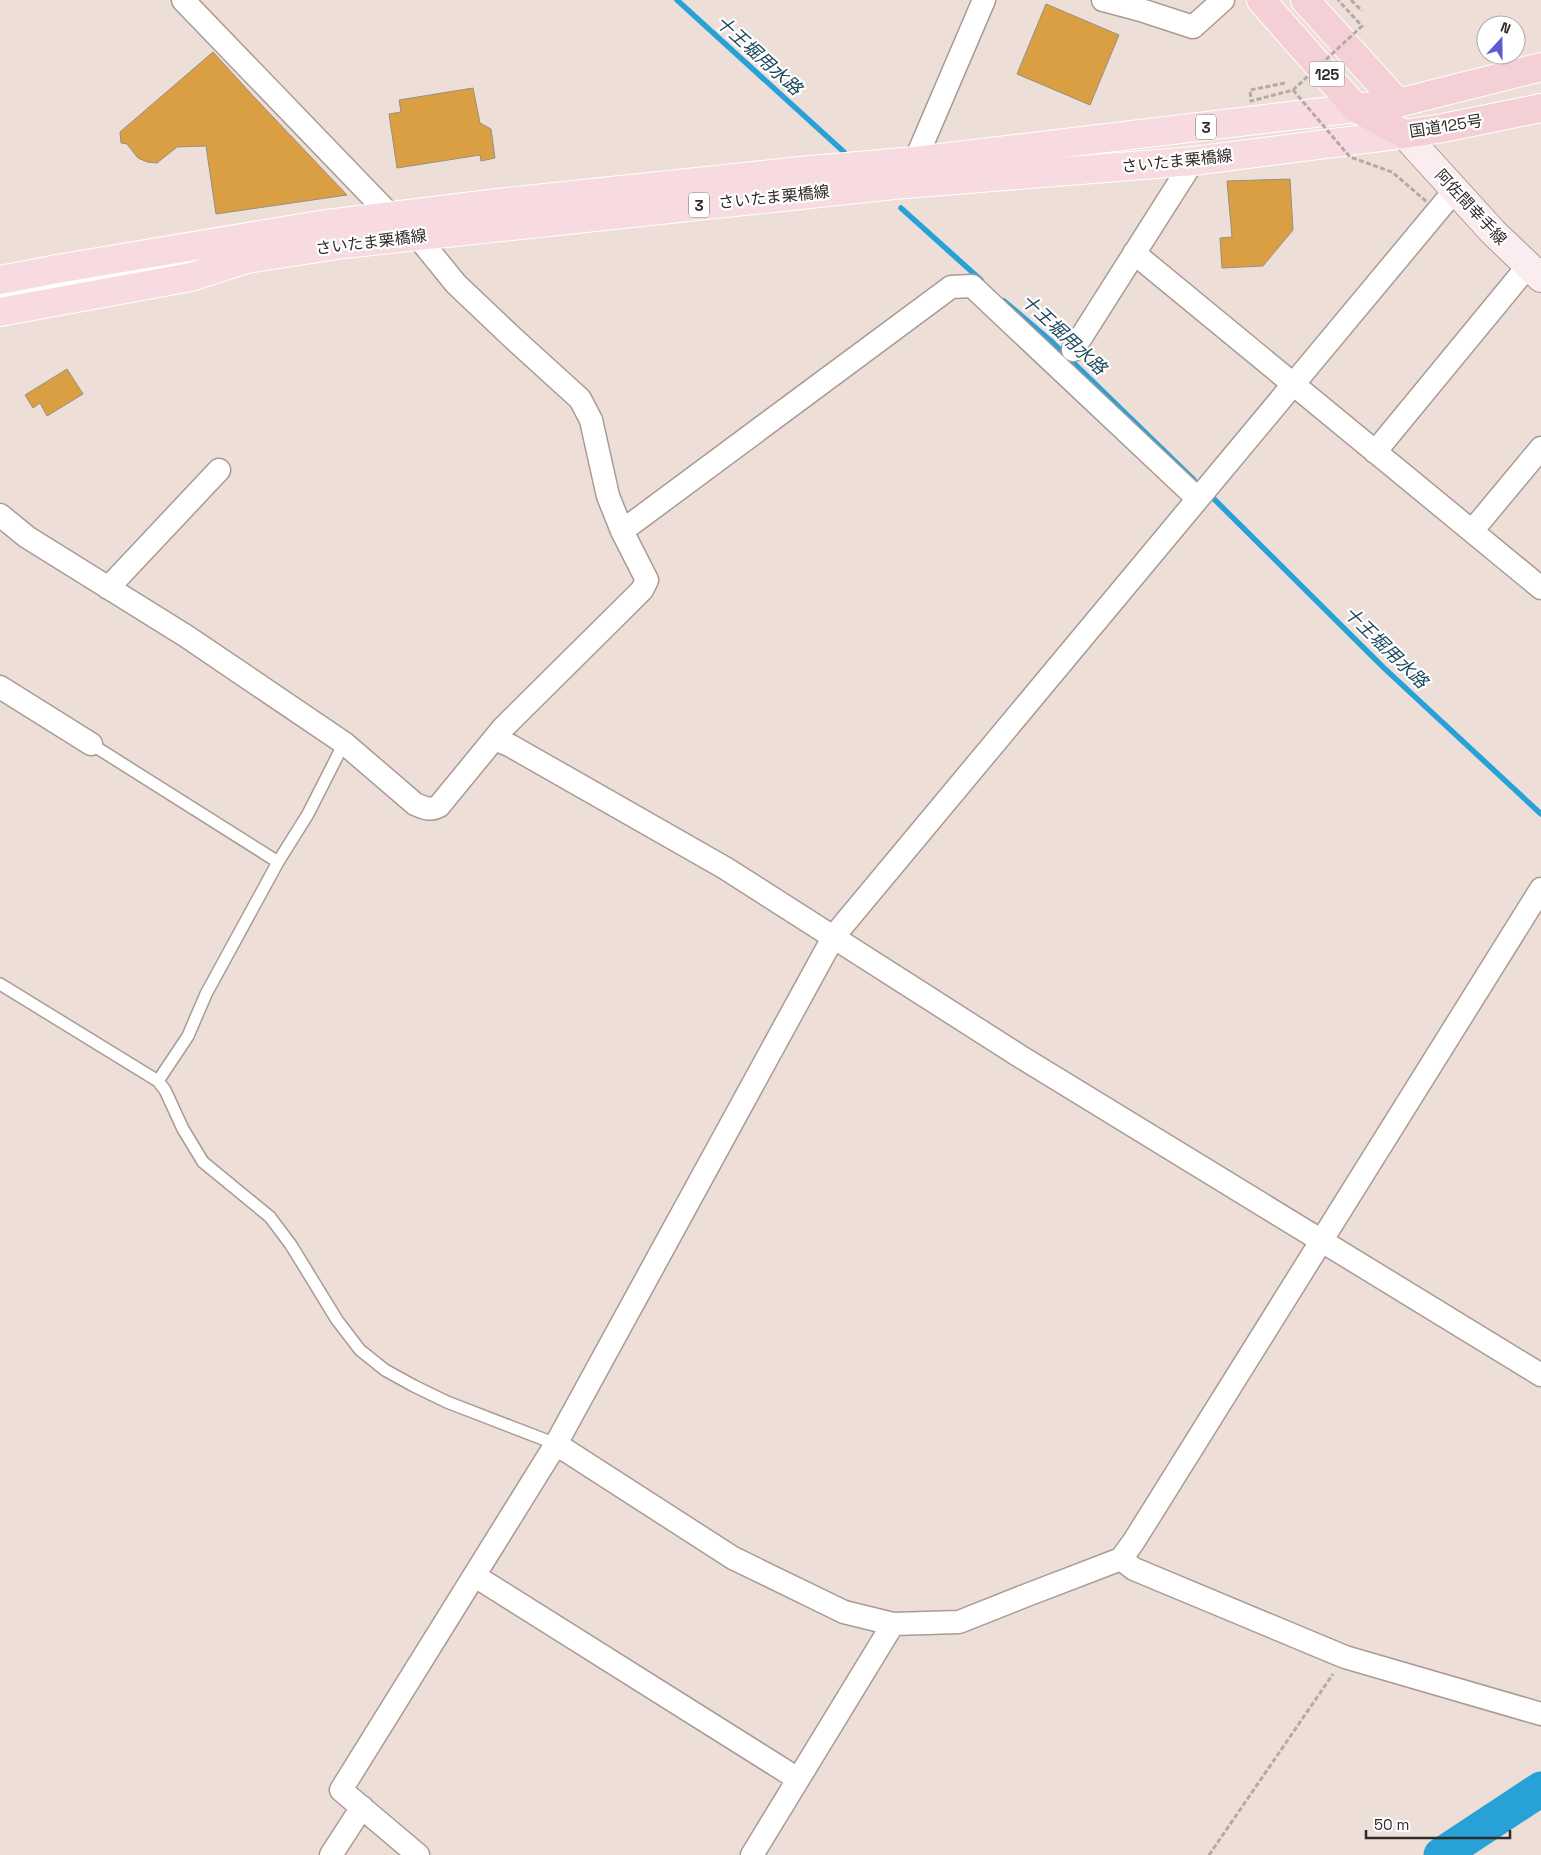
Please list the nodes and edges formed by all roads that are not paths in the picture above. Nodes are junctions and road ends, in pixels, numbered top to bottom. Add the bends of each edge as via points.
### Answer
1 (183, 0) edge
2 (984, 0) edge
3 (1103, 0) edge
4 (1223, 0) edge
5 (1260, 0) edge
6 (1306, 0) edge
7 (1541, 67) edge
8 (1398, 103) junction
9 (1356, 108) junction
10 (1541, 108) edge
11 (1404, 134) junction
12 (915, 160) junction
13 (1193, 161) junction
14 (1455, 190) junction
15 (391, 216) junction
16 (417, 236) junction
17 (1134, 253) junction
18 (247, 259) junction
19 (1534, 272) edge
20 (0, 280) edge
21 (0, 298) edge
22 (0, 312) edge
23 (1073, 350) dead end
24 (1294, 385) junction
25 (1541, 448) edge
26 (1376, 452) junction
27 (219, 470) dead end
28 (1197, 498) junction
29 (0, 515) edge
30 (622, 531) junction
31 (1472, 531) junction
32 (108, 588) junction
33 (1541, 588) edge
34 (0, 687) edge
35 (495, 739) junction
36 (92, 744) joint
37 (344, 744) junction
38 (278, 862) junction
39 (1541, 889) edge
40 (834, 936) junction
41 (0, 984) edge
42 (158, 1081) junction
43 (1321, 1240) junction
44 (1541, 1375) edge
45 (556, 1444) junction
46 (1121, 1560) junction
47 (475, 1576) junction
48 (893, 1624) junction
49 (1541, 1714) edge
50 (798, 1779) junction
51 (362, 1807) junction
52 (331, 1855) edge
53 (418, 1855) edge
54 (752, 1855) edge

1 - 15 street
2 - 12 street
3 - 4 street via 1193,27
5 - 9 highway, 国道125号 / 125
6 - 8 highway, 国道125号 / 125
7 - 8 highway, 国道125号
8 - 9 highway, 国道125号
8 - 11 highway
9 - 11 highway, 国道125号 / 125
9 - 12 main road, さいたま栗橋線 / 3
10 - 11 highway, 国道125号
11 - 13 main road, さいたま栗橋線 / 3
11 - 14 main road, 阿佐間幸手線
12 - 15 main road, さいたま栗橋線 / 3 via 498,202
13 - 16 main road, さいたま栗橋線 / 3 via 894,185
13 - 17 street
14 - 19 main road, 阿佐間幸手線
14 - 24 street
15 - 20 main road, さいたま栗橋線 / 3
16 - 18 main road, さいたま栗橋線 / 3
16 - 30 street via 456,284 580,399 591,420 608,496
17 - 23 street
17 - 24 street
18 - 21 street via 212,260
18 - 22 main road, さいたま栗橋線 / 3 via 191,277
19 - 26 street
24 - 26 street
24 - 28 street
25 - 31 street
26 - 31 street
27 - 32 street
28 - 30 street via 972,286 951,286
28 - 40 street
29 - 32 street via 27,537
30 - 35 street via 647,580 642,590
31 - 33 street
32 - 37 street via 186,636
34 - 36 street
35 - 37 street via 439,806 433,809 414,804
35 - 40 street via 725,868
36 - 38 lane
37 - 38 lane via 308,814
38 - 42 lane via 206,994 188,1036
39 - 43 street
40 - 43 street via 948,1011
40 - 45 street
41 - 42 lane
42 - 45 lane via 203,1162 270,1217 291,1245 336,1320 360,1350 385,1370 447,1402
43 - 44 street
43 - 46 street
45 - 47 street
45 - 48 street via 734,1558 844,1612
46 - 48 street via 960,1622
46 - 49 street via 1141,1572 1345,1657
47 - 50 street
47 - 51 street via 341,1790
48 - 50 street
50 - 54 street
51 - 52 street
51 - 53 street

